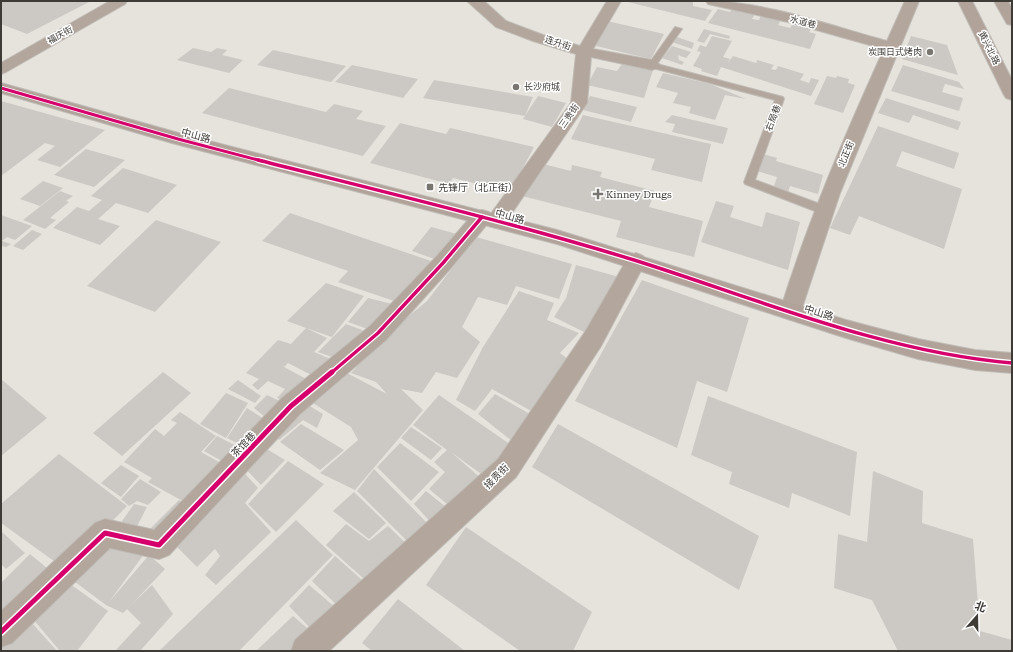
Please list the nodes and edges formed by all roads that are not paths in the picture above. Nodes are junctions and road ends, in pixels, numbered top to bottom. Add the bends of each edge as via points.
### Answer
1 (120, 1) edge
2 (474, 1) edge
3 (614, 1) edge
4 (713, 1) edge
5 (911, 1) edge
6 (965, 1) edge
7 (1001, 1) edge
8 (1012, 21) edge
9 (678, 29) dead end
10 (892, 47) junction
11 (584, 51) junction
12 (652, 65) junction
13 (1, 68) edge
14 (1, 88) edge
15 (1012, 95) edge
16 (824, 210) junction
17 (489, 219) junction
18 (636, 261) junction
19 (791, 312) junction
20 (1012, 363) edge
21 (1, 632) edge
22 (306, 651) edge

1 - 13 street, 福庆街
2 - 11 street, 连升街 via 500,23
3 - 11 street, 三贵街
4 - 10 street, 水道巷
5 - 10 street, 北正街
6 - 15 street, 黄兴北路
7 - 8 street
9 - 12 lane
10 - 16 street, 北正街 via 862,113
11 - 12 street, 连升街
11 - 17 street, 三贵街 via 579,102
12 - 16 lane, 右局巷 via 780,99 749,182
14 - 17 street, 中山路 via 178,139
16 - 19 street, 北正街 via 809,248
17 - 18 street, 中山路
17 - 21 street, 茶馆巷 via 442,263 378,332 291,406 159,545 105,533
18 - 19 street, 中山路
18 - 22 street, 接贵街 via 593,338 506,468
19 - 20 street, 中山路 via 925,350 975,360

